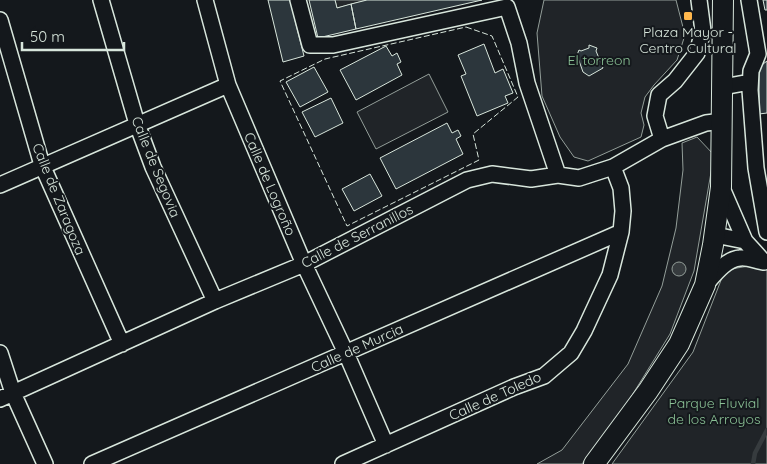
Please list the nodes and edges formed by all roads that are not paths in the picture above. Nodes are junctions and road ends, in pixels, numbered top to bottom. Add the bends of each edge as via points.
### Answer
1 (101, 0) edge
2 (205, 0) edge
3 (298, 0) edge
4 (699, 0) edge
5 (723, 0) edge
6 (749, 0) edge
7 (0, 20) edge
8 (762, 53) edge
9 (750, 82) junction
10 (228, 85) junction
11 (723, 87) junction
12 (723, 122) junction
13 (137, 124) junction
14 (662, 139) junction
15 (42, 165) junction
16 (762, 166) edge
17 (613, 167) junction
18 (558, 174) junction
19 (0, 185) edge
20 (721, 187) junction
21 (621, 232) junction
22 (767, 232) edge
23 (714, 240) junction
24 (746, 241) junction
25 (765, 263) edge
26 (304, 264) junction
27 (705, 285) junction
28 (215, 301) junction
29 (122, 344) junction
30 (0, 353) edge
31 (346, 353) junction
32 (7, 396) edge
33 (386, 444) junction
34 (45, 464) edge
35 (92, 464) edge
36 (343, 464) edge
37 (594, 464) edge

1 - 13 street, Calle de Segovia
2 - 10 street, Calle de Logroño
3 - 18 street via 310,45 333,46 507,7 519,43 527,84
4 - 14 street via 703,31 698,53 659,95 655,116
5 - 11 main road
6 - 8 street
7 - 15 street, Calle de Zaragoza
8 - 9 street via 751,71
9 - 11 street
9 - 16 street
10 - 13 street
10 - 26 street, Calle de Logroño
11 - 12 main road
12 - 14 street, Calle de Serranillos via 706,123
12 - 20 main road
13 - 15 street
13 - 28 street, Calle de Segovia via 153,167
14 - 17 street, Calle de Serranillos
15 - 19 street
15 - 29 street, Calle de Zaragoza
16 - 22 street
17 - 18 street, Calle de Serranillos via 579,178
17 - 21 street, Calle de Toledo via 621,188
18 - 26 street, Calle de Serranillos via 531,179 492,174 467,180
20 - 23 main road
20 - 24 street
21 - 31 street, Calle de Murcia
21 - 33 street, Calle de Toledo via 610,275 571,353 544,376
23 - 24 street
23 - 25 street
23 - 27 main road
24 - 25 street
25 - 27 street via 740,258 729,262
26 - 28 street, Calle de Serranillos
26 - 31 street, Calle de Logroño
27 - 37 main road via 679,344
28 - 29 street, Calle de Serranillos
29 - 32 street, Calle de Serranillos
30 - 32 street
31 - 33 street, Calle de Logroño
31 - 35 street, Calle de Murcia
32 - 34 street
33 - 36 street, Calle de Toledo

